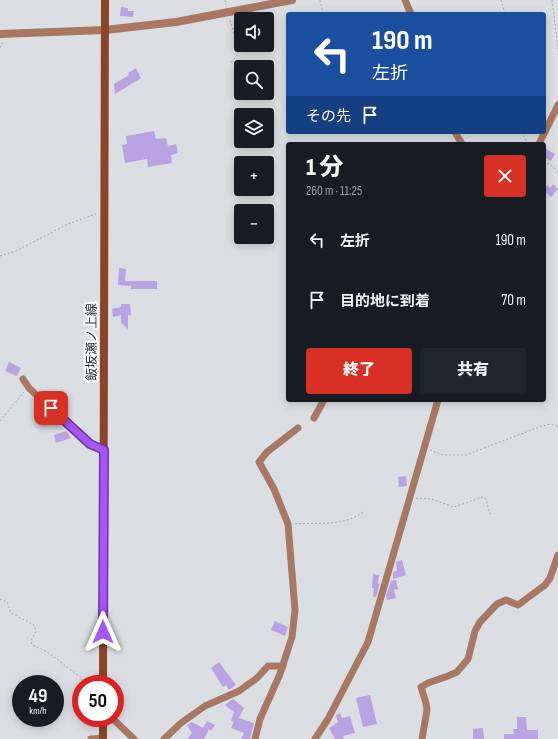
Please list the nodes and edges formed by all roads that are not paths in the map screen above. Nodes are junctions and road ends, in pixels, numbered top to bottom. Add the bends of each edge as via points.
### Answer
1 (105, 0) edge
2 (292, 0) edge
3 (405, 0) edge
4 (409, 12) edge
5 (105, 30) junction
6 (0, 34) edge
7 (558, 105) edge
8 (546, 130) edge
9 (23, 379) dead end
10 (323, 402) edge
11 (437, 402) edge
12 (314, 418) dead end
13 (298, 428) dead end
14 (104, 450) junction
15 (558, 555) edge
16 (283, 666) junction
17 (103, 675) edge
18 (103, 727) edge
19 (121, 727) edge
20 (103, 738) edge
21 (91, 739) edge
22 (134, 739) edge
23 (164, 739) edge
24 (255, 739) edge
25 (315, 739) edge
26 (422, 739) edge

1 - 5 main road, 飯坂瀬ノ上線
2 - 5 street via 176,22
3 - 4 street
5 - 6 street
5 - 14 main road, 飯坂瀬ノ上線
7 - 8 street
9 - 14 street via 90,444
10 - 12 street
11 - 25 street via 368,642 328,720
13 - 16 street via 259,462 274,489 288,524 295,610 292,637
14 - 17 main road, 飯坂瀬ノ上線
15 - 26 street via 550,578 542,588 518,605 506,600 501,601 486,614 475,631 468,660 457,672 421,687 427,710
16 - 23 street via 268,666 239,691 205,706
16 - 24 street via 260,719
18 - 20 main road
19 - 22 street
20 - 21 street

